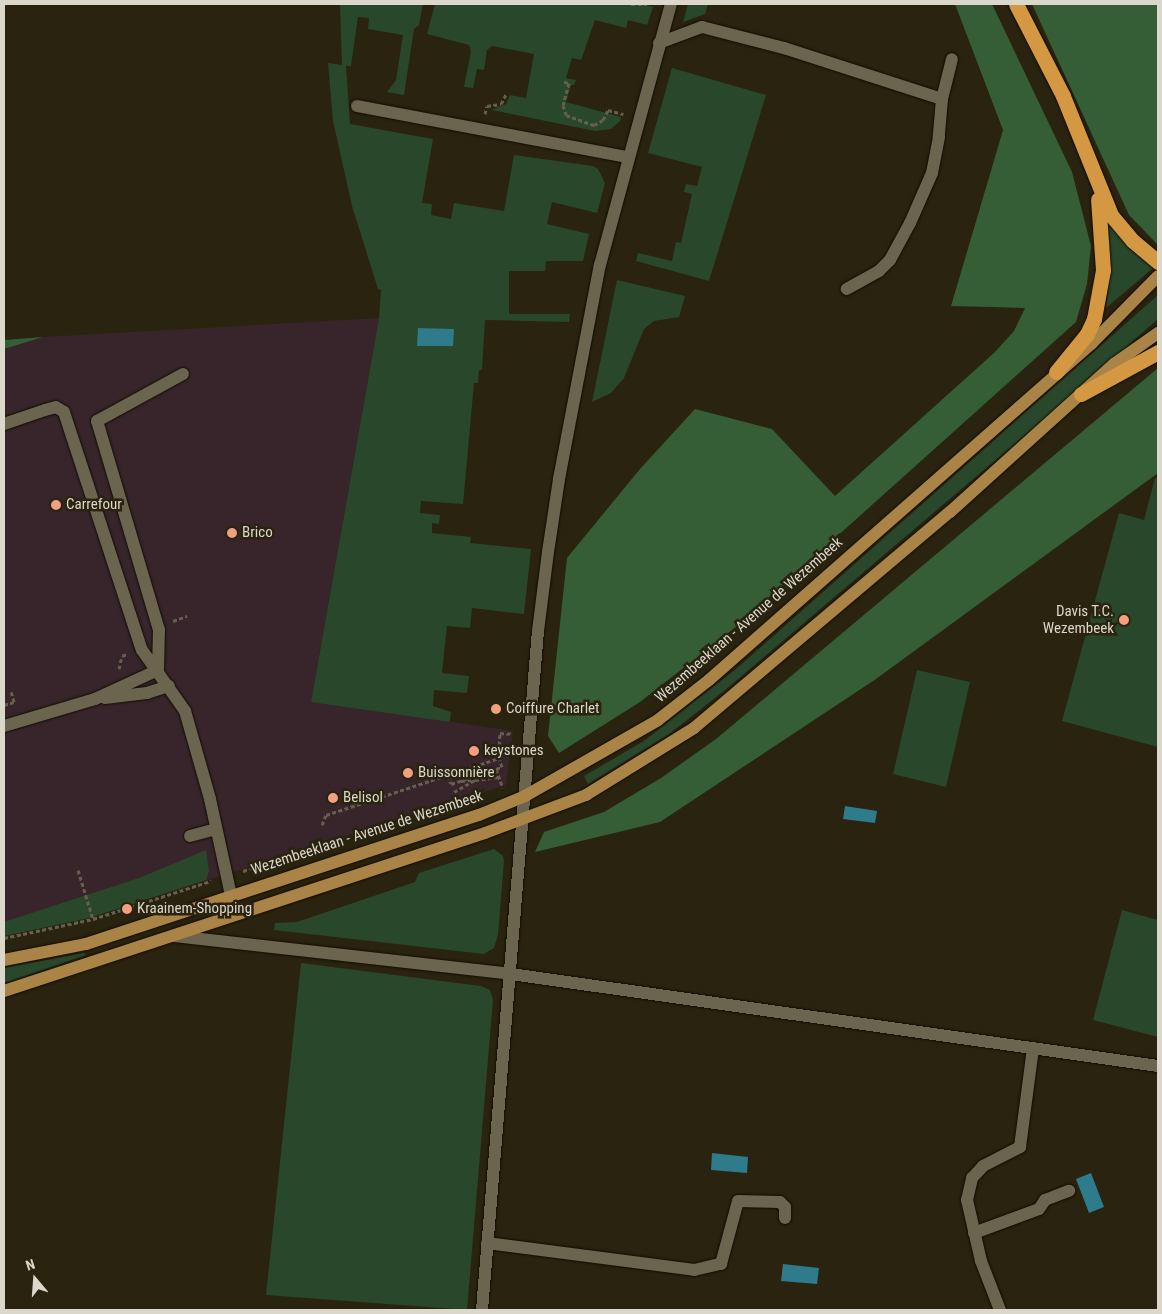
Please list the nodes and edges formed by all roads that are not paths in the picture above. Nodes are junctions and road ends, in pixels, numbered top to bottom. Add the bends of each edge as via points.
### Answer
1 (670, 4) edge
2 (1016, 4) edge
3 (659, 43) junction
4 (952, 59) dead end
5 (942, 99) junction
6 (357, 106) dead end
7 (628, 157) junction
8 (1096, 182) junction
9 (1158, 262) edge
10 (1158, 276) edge
11 (848, 289) dead end
12 (1158, 333) edge
13 (1158, 352) edge
14 (1056, 372) junction
15 (183, 374) dead end
16 (1081, 394) junction
17 (4, 424) edge
18 (158, 670) junction
19 (169, 686) junction
20 (95, 699) junction
21 (4, 726) edge
22 (525, 796) junction
23 (522, 820) junction
24 (216, 829) junction
25 (190, 836) dead end
26 (231, 895) junction
27 (174, 936) junction
28 (4, 960) edge
29 (511, 974) junction
30 (4, 991) edge
31 (1033, 1048) junction
32 (1158, 1066) edge
33 (1069, 1191) dead end
34 (784, 1218) dead end
35 (974, 1234) junction
36 (487, 1243) junction
37 (482, 1310) edge
38 (1000, 1310) edge

1 - 3 street
2 - 8 highway via 1062,96
3 - 5 street via 702,27 784,48
3 - 7 street
4 - 5 street
5 - 11 street via 932,173 910,223 890,260
6 - 7 street
7 - 22 street via 600,265 558,479 538,631
8 - 9 highway via 1111,215 1133,241
8 - 14 highway via 1103,234 1103,270 1098,300 1088,334
10 - 14 main road, Wezembeeklaan - Avenue de Wezembeek via 1091,344
12 - 16 main road via 1114,364
13 - 16 highway
14 - 22 main road, Wezembeeklaan - Avenue de Wezembeek via 681,704
15 - 18 street via 98,421 159,630
16 - 23 main road via 943,518 694,728 586,794
17 - 18 street via 45,410 56,408 64,412 142,650
18 - 19 street
18 - 20 street
19 - 20 street via 147,693
19 - 24 street via 185,711
20 - 21 street
22 - 23 street
22 - 26 main road, Wezembeeklaan - Avenue de Wezembeek via 479,815
23 - 27 main road
23 - 29 street
24 - 25 street
24 - 26 street
26 - 28 main road, Wezembeeklaan - Avenue de Wezembeek via 86,944
27 - 29 street
27 - 30 main road
29 - 31 street
29 - 36 street
31 - 32 street
31 - 35 street via 1020,1147 983,1166 972,1178 967,1200
33 - 35 street via 1045,1200 1039,1209
34 - 36 street via 786,1207 780,1202 738,1201 721,1264 694,1270
35 - 38 street
36 - 37 street

